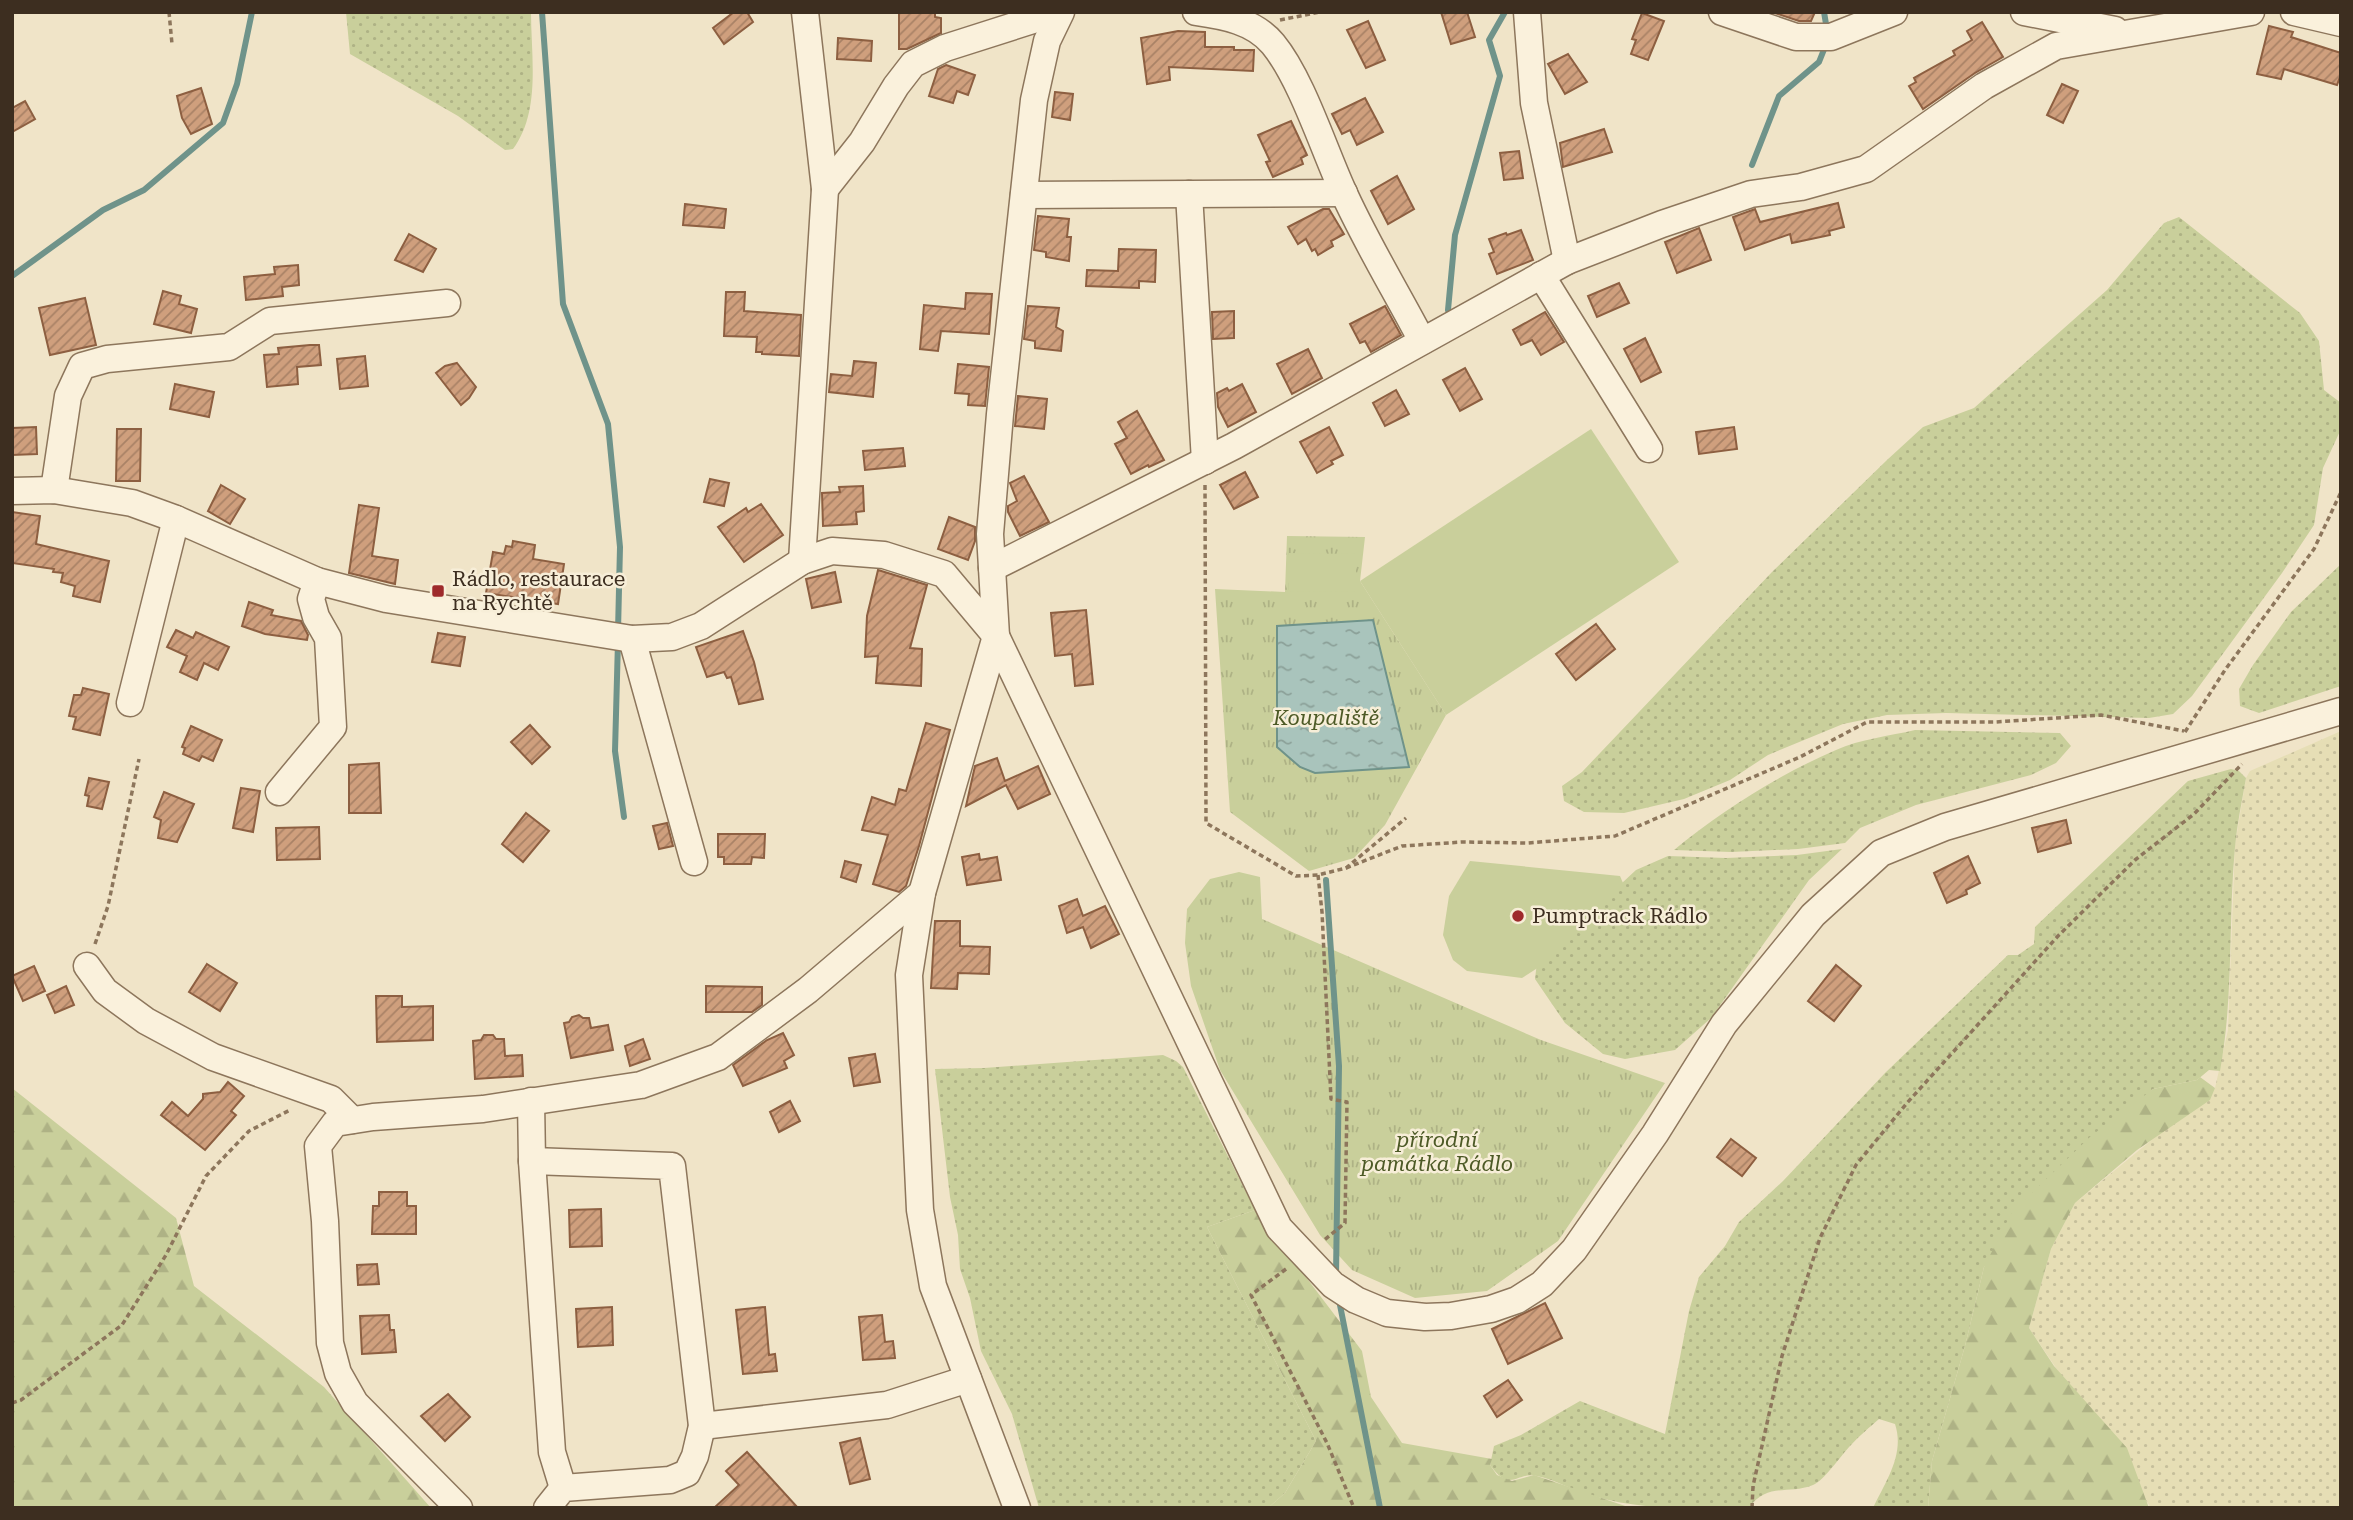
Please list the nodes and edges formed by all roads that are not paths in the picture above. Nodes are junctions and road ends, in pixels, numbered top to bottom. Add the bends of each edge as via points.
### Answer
1 (805, 12) edge
2 (1059, 12) edge
3 (1196, 12) edge
4 (1527, 12) edge
5 (1722, 12) edge
6 (1894, 12) edge
7 (2024, 12) edge
8 (2251, 12) edge
9 (2294, 12) edge
10 (2341, 23) edge
11 (2134, 34) junction
12 (825, 189) junction
13 (1344, 193) junction
14 (1189, 194) junction
15 (1024, 195) junction
16 (1567, 261) junction
17 (1541, 275) junction
18 (447, 303) dead end
19 (1422, 341) junction
20 (1649, 449) dead end
21 (1205, 461) junction
22 (54, 489) junction
23 (12, 491) edge
24 (176, 519) junction
25 (802, 561) junction
26 (992, 568) junction
27 (317, 581) junction
28 (996, 636) junction
29 (632, 639) junction
30 (130, 703) dead end
31 (2341, 711) edge
32 (279, 792) dead end
33 (694, 862) dead end
34 (922, 893) junction
35 (87, 966) road end
36 (531, 1101) junction
37 (344, 1122) junction
38 (532, 1161) junction
39 (968, 1379) junction
40 (702, 1426) junction
41 (555, 1498) edge
42 (459, 1508) edge
43 (1017, 1508) edge

1 - 12 street
2 - 12 street via 945,48 913,64
2 - 15 street via 1047,41 1034,100
3 - 13 street via 1250,25 1273,44 1294,79
4 - 16 street via 1534,103
5 - 6 street via 1796,37 1831,37
7 - 11 street
8 - 11 street
9 - 10 street
11 - 16 street via 2056,46 1984,86 1866,169 1801,187 1751,194
12 - 25 street
13 - 14 street
13 - 19 street
14 - 15 street
14 - 21 street
15 - 26 street via 991,520
16 - 17 street
17 - 19 street
17 - 20 street
18 - 22 street via 270,321 229,347 107,359 82,366 68,396
19 - 21 street
21 - 26 street
22 - 23 street
22 - 24 street via 132,503
24 - 27 street
24 - 30 street
25 - 28 street via 832,551 884,555 944,574
25 - 29 street via 701,626 672,637
26 - 28 street
27 - 29 street via 386,599
27 - 32 street via 311,599 328,638 333,727
28 - 31 street via 1279,1228 1332,1285 1356,1300 1387,1313 1425,1317 1491,1309 1542,1284 1574,1250 1724,1024 1813,915 1881,853 1945,827 2236,753
28 - 34 street
29 - 33 street
34 - 36 street via 808,990 718,1057 641,1085
34 - 39 street via 909,975 920,1210 933,1286
35 - 37 street via 105,991 146,1021 213,1057 331,1099
36 - 37 street
36 - 38 street
37 - 42 street via 318,1146 330,1343 338,1373 355,1404
38 - 40 street via 672,1166
38 - 41 street
39 - 40 street via 887,1405
39 - 43 street
40 - 41 street via 687,1473 670,1480

